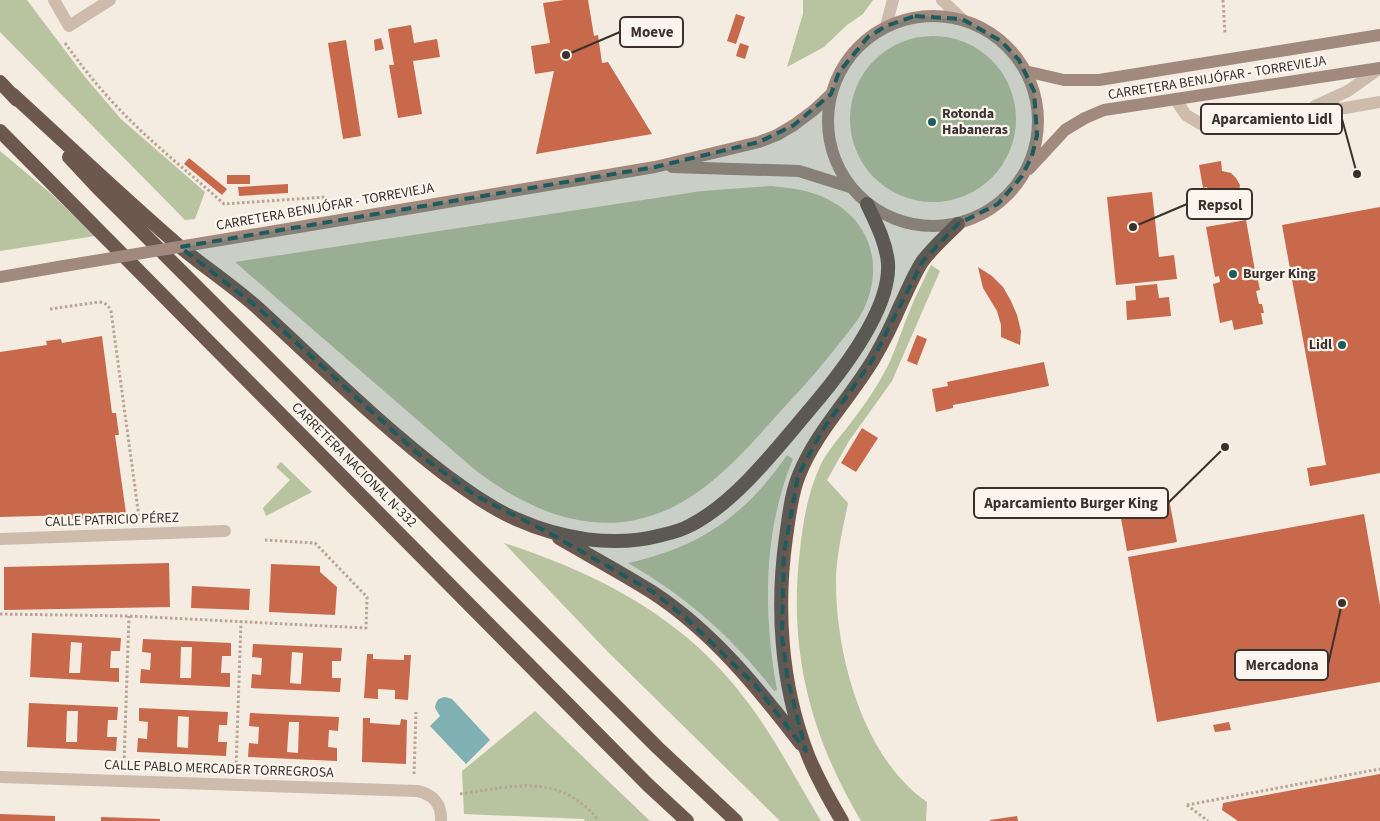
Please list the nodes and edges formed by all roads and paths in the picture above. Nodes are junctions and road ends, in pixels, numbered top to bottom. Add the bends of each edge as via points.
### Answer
1 (54, 0) edge
2 (110, 0) edge
3 (893, 0) edge
4 (942, 0) edge
5 (1223, 0) edge
6 (962, 19) junction
7 (886, 26) junction
8 (1226, 35) dead end
9 (1380, 35) edge
10 (62, 39) dead end
11 (1380, 68) edge
12 (1025, 71) junction
13 (0, 82) edge
14 (12, 94) junction
15 (831, 94) junction
16 (1175, 99) junction
17 (1380, 102) edge
18 (1306, 110) junction
19 (0, 131) edge
20 (655, 167) junction
21 (1022, 176) junction
22 (850, 186) junction
23 (332, 202) dead end
24 (867, 204) junction
25 (958, 224) junction
26 (0, 277) edge
27 (50, 309) dead end
28 (140, 518) dead end
29 (225, 531) dead end
30 (547, 532) junction
31 (0, 539) edge
32 (265, 540) dead end
33 (0, 614) edge
34 (129, 616) junction
35 (241, 622) junction
36 (416, 712) dead end
37 (806, 751) junction
38 (124, 764) dead end
39 (236, 768) dead end
40 (1380, 769) edge
41 (414, 775) dead end
42 (0, 777) edge
43 (460, 794) dead end
44 (441, 821) edge
45 (599, 821) edge
46 (687, 821) edge
47 (736, 821) edge
48 (842, 821) edge
49 (1208, 821) edge

1 - 2 street via 69,26
3 - 7 street
4 - 6 street
5 - 8 path
6 - 7 main road via 915,16
6 - 12 main road via 980,26 1001,41
7 - 15 main road via 853,52 839,72
9 - 12 main road, CARRETERA BENIJÓFAR - TORREVIEJA via 1099,80 1064,80
10 - 23 path via 125,115 224,204 326,196
11 - 16 main road, CARRETERA BENIJÓFAR - TORREVIEJA
11 - 18 street via 1348,91
12 - 21 main road via 1034,91 1038,113 1032,156
13 - 14 highway
14 - 30 highway via 178,245 257,307 417,453 476,496 513,518
14 - 47 highway via 97,187 658,748
15 - 20 main road, CARRETERA BENIJÓFAR - TORREVIEJA via 801,120 777,135
15 - 22 main road via 827,118 829,143 837,166
16 - 18 street via 1186,115 1201,124
16 - 21 main road, CARRETERA BENIJÓFAR - TORREVIEJA via 1104,110 1085,118 1065,130
17 - 18 street
19 - 46 highway, CARRETERA NACIONAL N-332
20 - 22 main road, CARRETERA BENIJÓFAR - TORREVIEJA via 799,171
20 - 26 main road, CARRETERA BENIJÓFAR - TORREVIEJA, bridge
21 - 25 main road via 998,204
22 - 24 main road
24 - 25 main road via 888,217 910,224 934,227
24 - 30 highway via 880,231 888,264 887,281 877,312 832,383 737,492 704,518 661,536 604,540
25 - 37 highway via 923,261 872,361 822,431 798,476 784,552 782,636 794,713
27 - 28 path via 99,302 109,306
29 - 31 street, CALLE PATRICIO PÉREZ
30 - 37 highway via 653,592 686,618 756,686
32 - 35 path via 315,543 367,597 366,628
33 - 34 path
34 - 35 path
34 - 38 path
35 - 39 path
36 - 41 path
37 - 48 highway
40 - 49 path via 1187,805
42 - 44 street, CALLE PABLO MERCADER TORREGROSA via 417,791 425,792 434,799 440,809
43 - 45 path via 540,786 573,797

